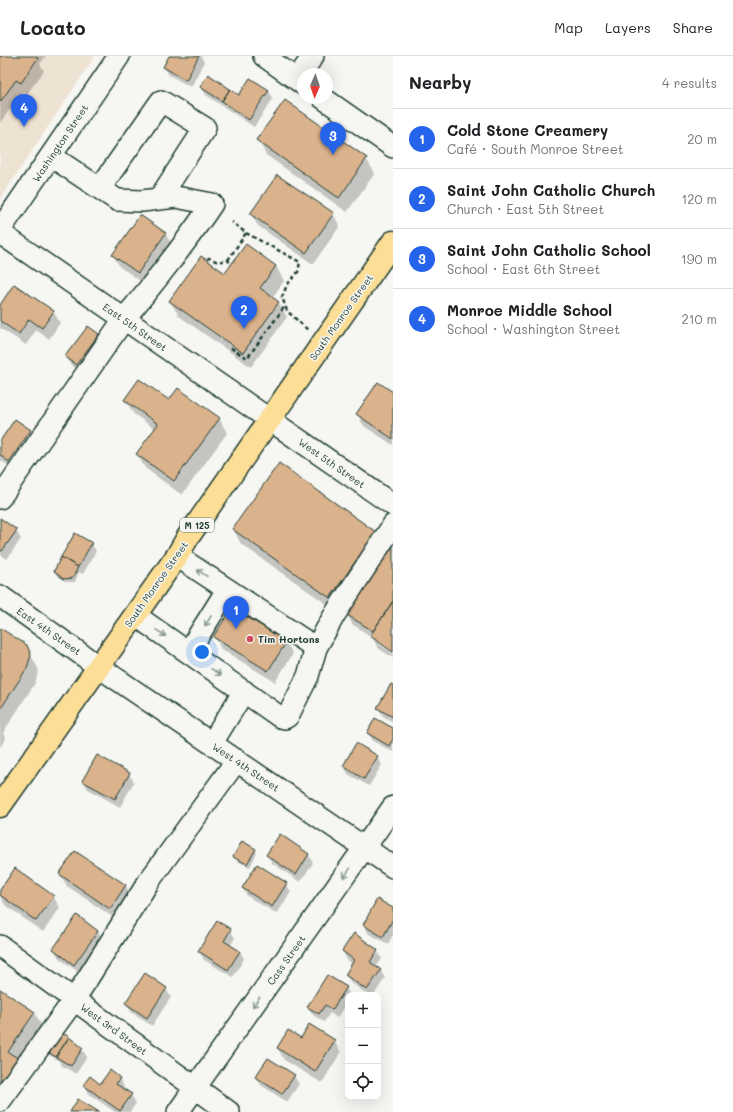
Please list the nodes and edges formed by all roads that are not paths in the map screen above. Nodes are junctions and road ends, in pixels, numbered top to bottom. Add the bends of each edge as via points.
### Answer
1 (119, 56) edge
2 (264, 56) edge
3 (313, 56) edge
4 (307, 68) edge
5 (297, 80) edge
6 (332, 104) edge
7 (393, 147) edge
8 (51, 156) junction
9 (100, 188) junction
10 (159, 199) junction
11 (0, 230) edge
12 (0, 233) edge
13 (393, 242) edge
14 (124, 319) junction
15 (270, 420) junction
16 (0, 498) edge
17 (393, 505) edge
18 (393, 525) edge
19 (177, 556) junction
20 (227, 590) junction
21 (0, 596) edge
22 (135, 615) junction
23 (316, 648) junction
24 (188, 652) junction
25 (99, 666) junction
26 (244, 691) junction
27 (212, 743) junction
28 (237, 760) junction
29 (2, 799) edge
30 (393, 807) edge
31 (365, 848) junction
32 (393, 867) edge
33 (0, 946) edge
34 (74, 1000) junction
35 (195, 1088) junction
36 (0, 1102) edge
37 (178, 1112) edge
38 (229, 1112) edge

1 - 8 street, Washington Street
2 - 5 street
3 - 4 street
6 - 7 street
8 - 9 street
8 - 11 street, Washington Street
9 - 10 street via 117,200
9 - 10 street via 161,101 205,128
10 - 14 street via 176,197 212,204 200,223
12 - 14 street, East 5th Street
13 - 15 main road, South Monroe Street / M 125
14 - 15 street, East 5th Street
14 - 16 street
15 - 17 street, West 5th Street
15 - 19 main road, South Monroe Street / M 125
18 - 23 street
20 -> 19 street
19 - 22 main road, South Monroe Street / M 125
20 - 23 street
20 -> 24 street
21 - 25 street, East 4th Street
22 -> 24 street
22 - 25 main road, South Monroe Street / M 125
23 - 26 street via 308,676 285,718
24 -> 26 street
25 - 27 street, West 4th Street
25 - 29 main road, South Monroe Street / M 125
26 - 27 street
27 - 28 street, West 4th Street
28 - 31 street, West 4th Street
28 - 34 street via 148,881
30 - 31 street, Cass Street
31 - 32 street, West 4th Street
31 -> 35 street, Cass Street
33 - 34 street, West 3rd Street
34 - 35 street, West 3rd Street
34 - 36 street
35 - 37 street, Cass Street
35 - 38 street, West 3rd Street

